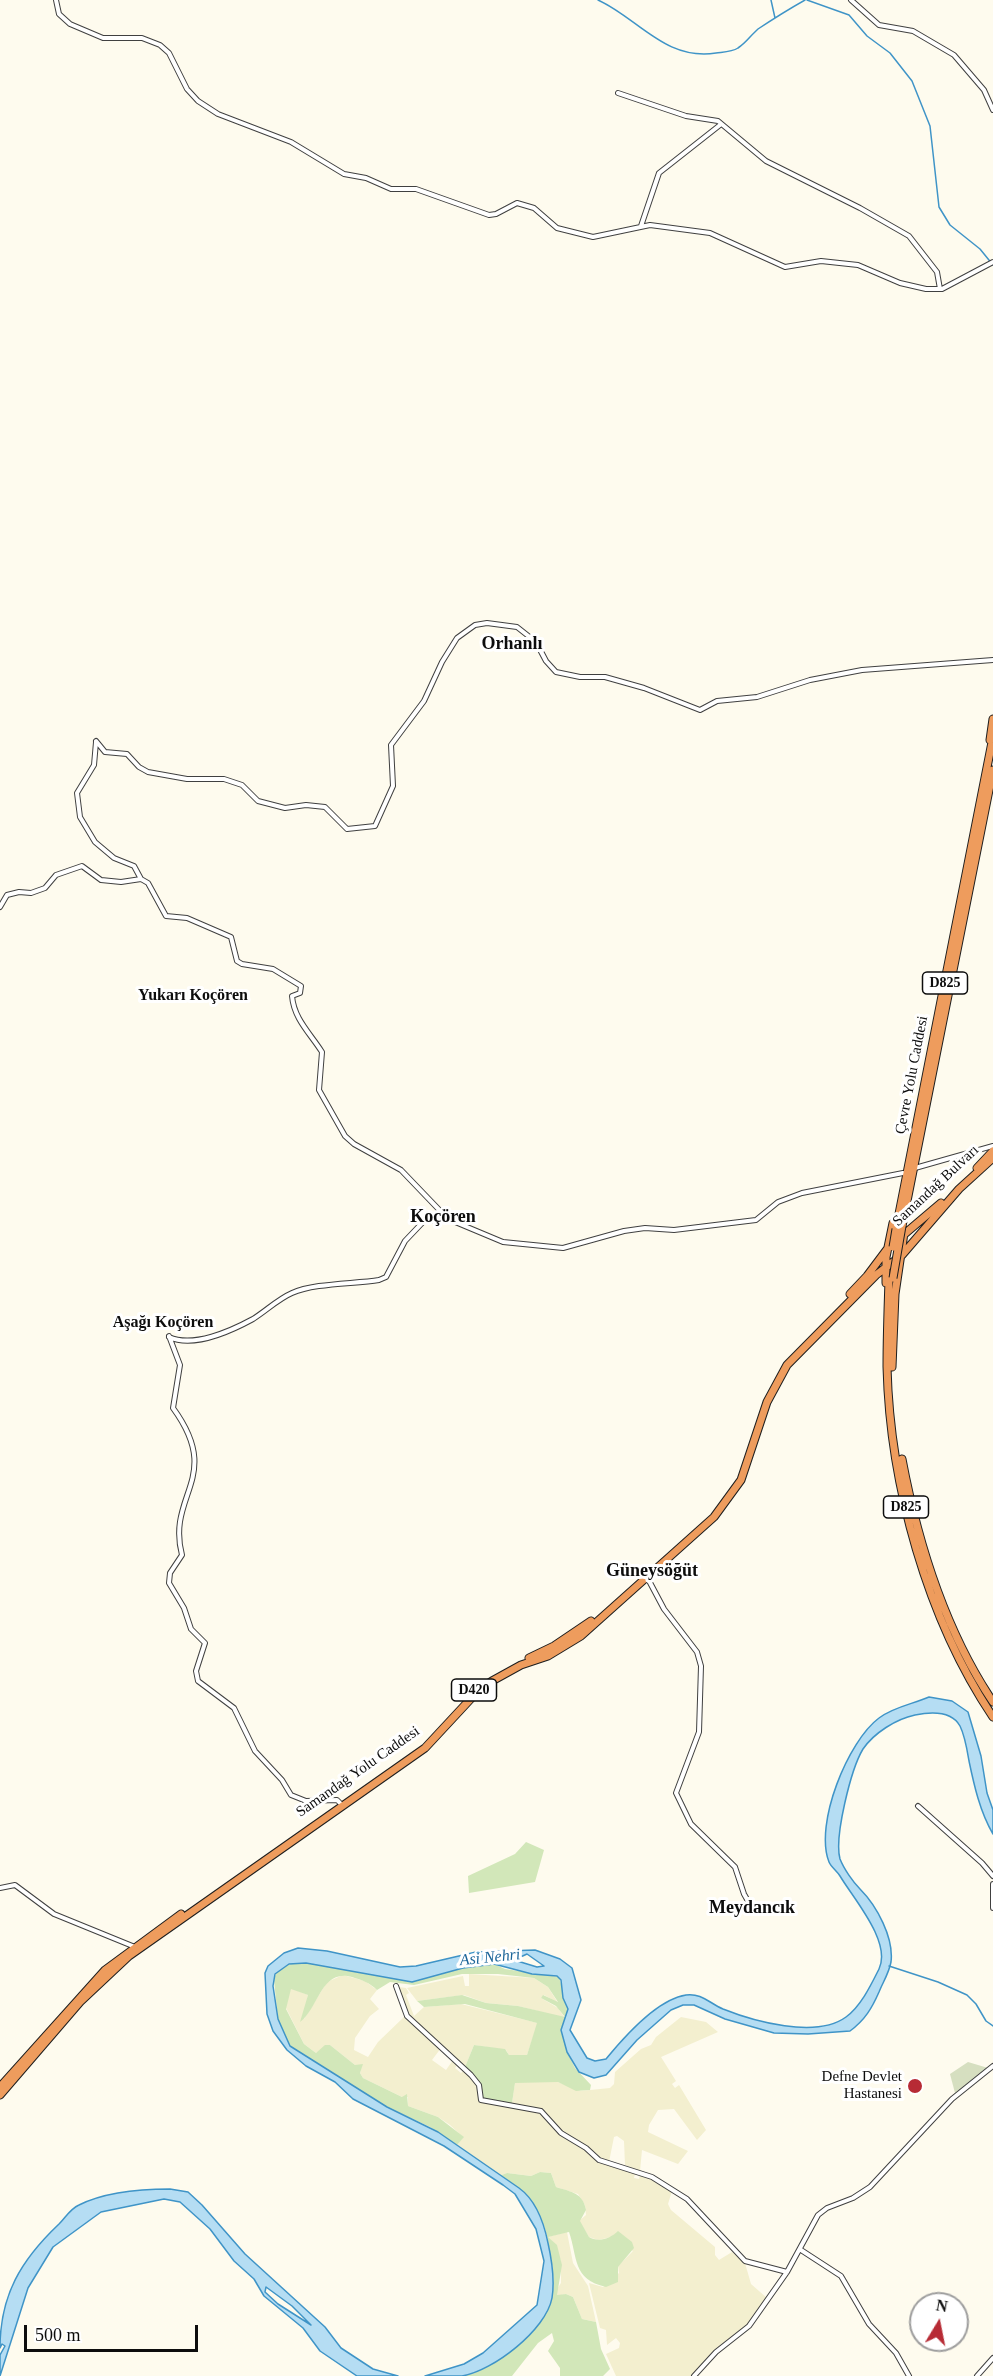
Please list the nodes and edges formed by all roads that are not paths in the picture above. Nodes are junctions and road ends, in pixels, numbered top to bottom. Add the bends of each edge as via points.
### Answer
1 (56, 0) edge
2 (851, 0) edge
3 (618, 93) dead end
4 (993, 110) edge
5 (720, 125) junction
6 (641, 226) junction
7 (993, 262) edge
8 (940, 289) junction
9 (993, 660) edge
10 (993, 718) edge
11 (993, 736) edge
12 (989, 755) junction
13 (993, 770) edge
14 (141, 879) junction
15 (0, 907) edge
16 (918, 1126) junction
17 (993, 1148) edge
18 (993, 1158) edge
19 (915, 1168) junction
20 (903, 1173) junction
21 (448, 1219) junction
22 (904, 1235) junction
23 (914, 1237) junction
24 (897, 1241) junction
25 (904, 1246) junction
26 (888, 1248) junction
27 (902, 1255) junction
28 (892, 1262) junction
29 (871, 1280) junction
30 (889, 1282) junction
31 (890, 1367) junction
32 (646, 1576) junction
33 (992, 1698) edge
34 (992, 1716) edge
35 (340, 1803) junction
36 (918, 1806) dead end
37 (993, 1876) edge
38 (993, 1884) edge
39 (0, 1888) edge
40 (993, 1908) edge
41 (753, 1910) dead end
42 (136, 1948) junction
43 (396, 1986) dead end
44 (993, 2066) edge
45 (0, 2087) edge
46 (0, 2095) edge
47 (801, 2250) junction
48 (787, 2272) junction
49 (993, 2358) edge
50 (694, 2376) edge
51 (909, 2376) edge
52 (977, 2376) edge

1 - 6 street via 59,14 70,24 104,38 142,38 160,45 169,53 187,89 208,109 291,142 336,171 391,189 416,189 489,214 512,204 526,204 557,228 585,236
2 - 4 street via 879,25 912,31 954,55 984,90
3 - 5 street via 686,116 711,118
5 - 6 street via 659,173
5 - 8 street via 766,161 909,236 937,272
6 - 8 street via 721,236 785,267 821,261 848,264 877,271 900,283
7 - 8 street
9 - 14 street via 861,669 757,697 717,701 700,710 604,677 556,672 536,642 517,627 475,625 457,638 424,701 391,746 393,786 375,826 347,829 325,807 285,808 258,801 242,785 224,779 187,780 148,772 127,754 105,752 96,741 94,765 77,793 80,817 95,842 118,860 134,866
10 - 12 highway
11 - 12 highway, Çevre Yolu Caddesi / D825
12 - 16 highway, Çevre Yolu Caddesi / D825
13 - 16 highway, Çevre Yolu Caddesi / D825
14 - 15 street via 101,880 82,866 56,875 45,888 7,895
14 - 21 street via 148,883 166,916 187,918 225,933 233,940 237,961 273,969 301,986 300,993 292,996 293,1004 322,1052 319,1090 337,1125 354,1144 401,1170
16 - 19 highway
16 - 20 highway
16 - 30 highway, Çevre Yolu Caddesi / D825, bridge
17 - 19 street
17 - 22 highway, Samandağ Bulvarı via 953,1192
18 - 23 highway, Samandağ Bulvarı
19 - 22 highway
20 - 21 street via 802,1193 778,1202 756,1220 674,1230 634,1230 563,1248 503,1242
20 - 26 highway
21 - 35 street via 424,1221 405,1241 386,1277 379,1280 292,1293 252,1319 215,1335 180,1342 169,1336 180,1365 173,1408 186,1424 195,1474 178,1522 182,1556 170,1573 169,1583 191,1629 205,1642 196,1671 198,1681 234,1708 255,1751 291,1795 306,1801
22 - 24 highway, Samandağ Bulvarı
22 - 25 highway
23 - 27 highway, Samandağ Bulvarı
23 - 28 highway
24 - 25 highway
24 - 26 highway, D420
25 - 27 highway
26 - 28 highway
26 - 35 highway, Samandağ Yolu Caddesi / D420 via 867,1276 785,1361 765,1399 741,1470 708,1518 586,1625 486,1680 415,1751
27 - 28 highway, D420
28 - 29 highway, Samandağ Yolu Caddesi / D420
28 - 30 highway
28 - 31 highway via 895,1294
29 - 30 highway
29 - 32 highway, Samandağ Yolu Caddesi / D420 via 787,1365 767,1402 741,1480 723,1506
30 - 31 highway, Çevre Yolu Caddesi / D825
31 - 33 highway, Çevre Yolu Caddesi / D825 via 912,1509 929,1566 962,1648
31 - 34 highway, Çevre Yolu Caddesi / D825 via 891,1409 906,1512 956,1651
32 - 41 street via 664,1610 697,1652 700,1666 699,1732 676,1793 691,1824 735,1867
32 - 42 highway, Samandağ Yolu Caddesi / D420 via 581,1636 492,1681 472,1697 426,1748
35 - 42 highway, Samandağ Yolu Caddesi / D420
36 - 37 street
38 - 40 street
39 - 42 street via 15,1886 54,1914
42 - 45 highway, Samandağ Yolu Caddesi / D420 via 85,1990
42 - 46 highway, Samandağ Yolu Caddesi / D420 via 96,1986
43 - 48 street via 407,2016 471,2075 479,2085 482,2101 541,2111 561,2133 599,2160 652,2177 687,2199 745,2261
44 - 47 street via 952,2099 870,2187 818,2215
47 - 48 street
47 - 51 street via 841,2276 869,2324 896,2353
48 - 50 street via 746,2331 716,2352
49 - 52 street

